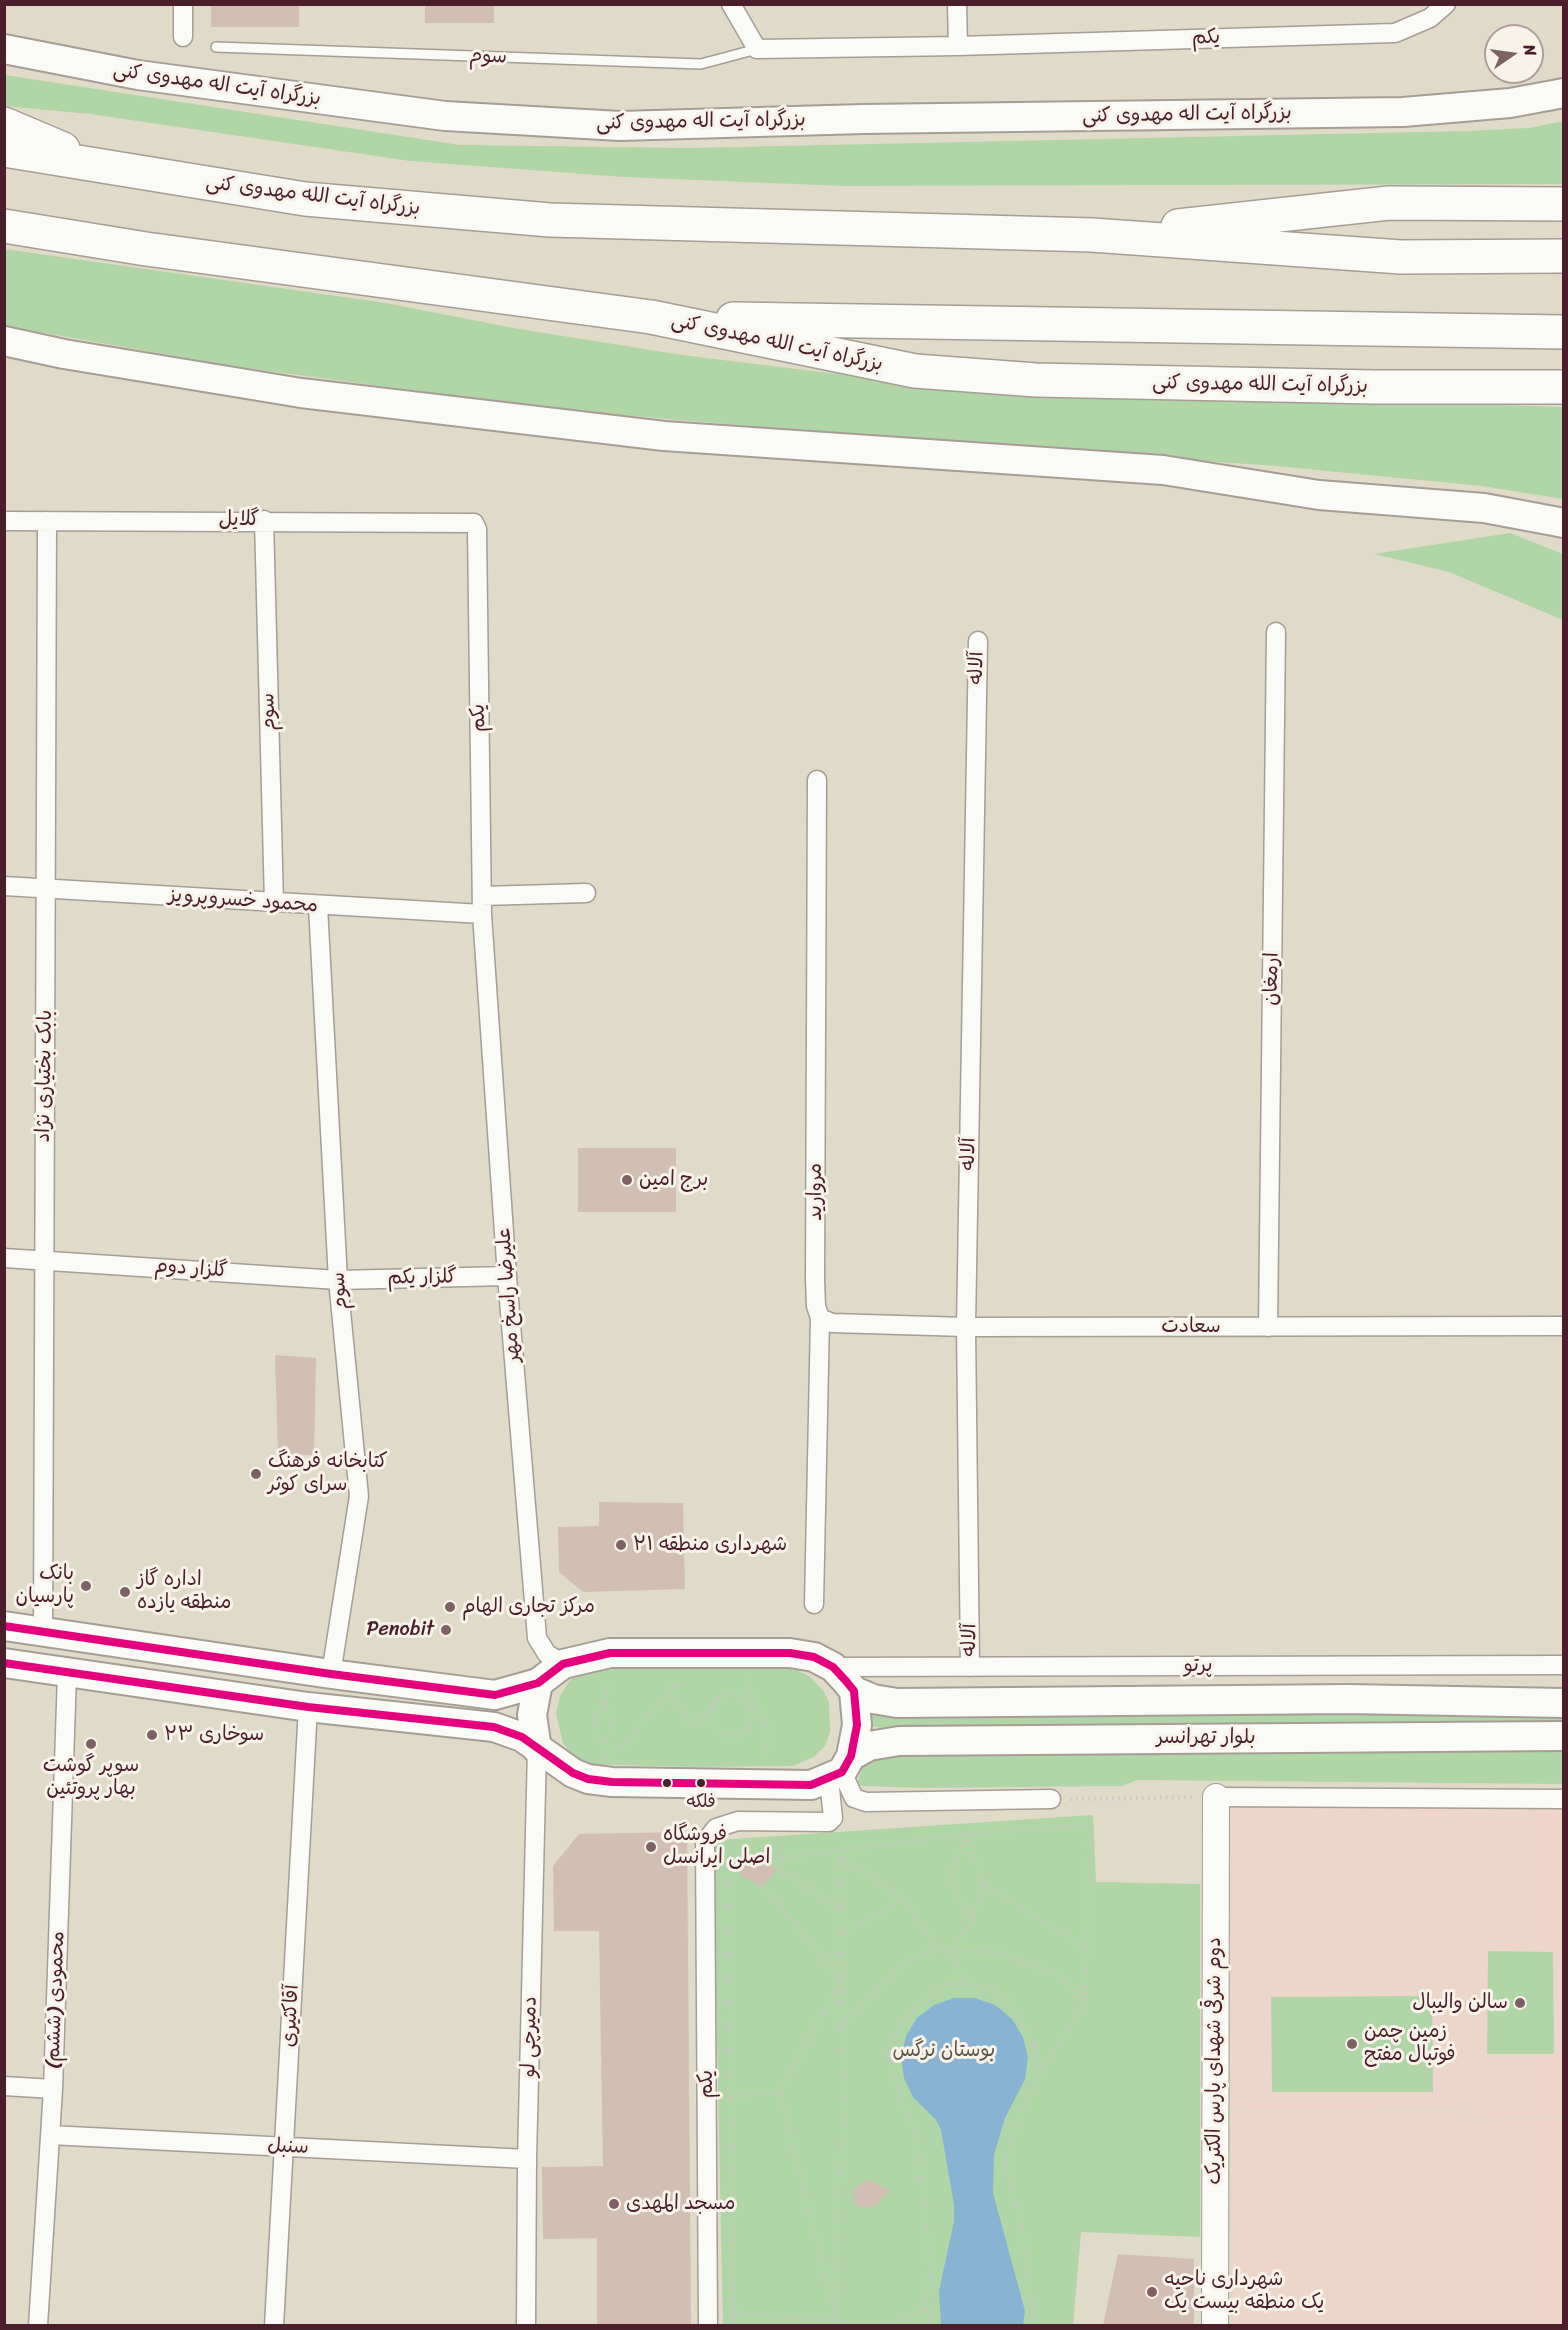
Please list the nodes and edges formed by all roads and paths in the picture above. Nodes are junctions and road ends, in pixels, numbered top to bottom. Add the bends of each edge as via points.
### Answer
1 (183, 4) edge
2 (731, 4) edge
3 (957, 4) edge
4 (1446, 4) edge
5 (183, 38) dead end
6 (958, 46) junction
7 (216, 48) dead end
8 (4, 49) edge
9 (757, 49) junction
10 (1563, 93) edge
11 (4, 124) edge
12 (4, 150) edge
13 (99, 167) junction
14 (1563, 204) edge
15 (4, 226) edge
16 (1092, 235) junction
17 (1563, 256) edge
18 (651, 317) junction
19 (1563, 332) edge
20 (4, 341) edge
21 (1558, 389) edge
22 (264, 520) junction
23 (4, 521) edge
24 (47, 521) junction
25 (474, 522) joint
26 (1563, 523) edge
27 (1276, 632) dead end
28 (978, 641) dead end
29 (817, 780) dead end
30 (4, 886) edge
31 (46, 887) junction
32 (586, 893) dead end
33 (274, 903) junction
34 (482, 905) junction
35 (318, 906) junction
36 (4, 1258) edge
37 (43, 1259) junction
38 (507, 1276) junction
39 (338, 1280) junction
40 (820, 1318) junction
41 (1563, 1326) edge
42 (966, 1327) junction
43 (1268, 1327) junction
44 (814, 1604) dead end
45 (4, 1626) edge
46 (43, 1632) junction
47 (744, 1651) junction
48 (4, 1663) edge
49 (563, 1664) junction
50 (1563, 1665) edge
51 (833, 1667) junction
52 (970, 1667) junction
53 (68, 1674) junction
54 (331, 1674) junction
55 (608, 1680) dead end
56 (538, 1683) junction
57 (854, 1692) junction
58 (605, 1702) junction
59 (714, 1703) junction
60 (1563, 1703) edge
61 (308, 1707) junction
62 (752, 1713) junction
63 (762, 1715) junction
64 (1563, 1736) edge
65 (537, 1749) junction
66 (603, 1755) dead end
67 (841, 1769) junction
68 (752, 1785) junction
69 (1216, 1797) junction
70 (1051, 1799) joint
71 (1563, 1799) edge
72 (967, 1834) junction
73 (841, 1849) junction
74 (841, 1859) junction
75 (764, 1860) junction
76 (983, 1884) junction
77 (762, 1886) dead end
78 (904, 1899) junction
79 (841, 1910) junction
80 (971, 1923) junction
81 (841, 1935) junction
82 (937, 1948) junction
83 (1087, 1948) junction
84 (950, 1951) junction
85 (842, 1979) junction
86 (964, 1983) junction
87 (1084, 2004) junction
88 (842, 2026) junction
89 (1038, 2078) junction
90 (4, 2086) edge
91 (53, 2090) junction
92 (780, 2091) junction
93 (731, 2097) junction
94 (50, 2135) junction
95 (284, 2147) junction
96 (527, 2159) junction
97 (927, 2307) junction
98 (733, 2313) junction
99 (838, 2324) edge
100 (38, 2325) edge
101 (274, 2325) edge
102 (526, 2325) edge
103 (708, 2325) edge
104 (733, 2325) edge
105 (886, 2325) edge
106 (933, 2325) edge
107 (1033, 2325) edge
108 (1215, 2325) edge

1 - 5 street
2 - 9 street
3 - 6 street
4 - 6 street, یکم via 1431,18 1395,33
6 - 9 street, سوم
7 - 9 lane, سوم via 701,64
8 - 10 main road, بزرگراه آیت اله مهدوی کنی via 138,75 445,116 620,126 863,118 1403,112 1510,103
11 - 13 highway
12 - 13 highway, بزرگراه آیت الله مهدوی کنی
13 - 16 highway, بزرگراه آیت الله مهدوی کنی via 305,199 550,220
14 - 16 highway, بزرگراه آیت الله مهدوی کنی via 1389,203
15 - 18 highway
16 - 17 highway, بزرگراه آیت الله مهدوی کنی via 1401,257
18 - 19 highway, بزرگراه آیت الله مهدوی کنی
18 - 21 highway, بزرگراه آیت الله مهدوی کنی via 915,371 1036,380
20 - 26 main road via 301,393 664,436 1163,470 1319,495 1484,508
22 - 24 street, گلایل
22 - 25 street, گلایل
22 - 33 street, سوم
23 - 24 street, گلایل
24 - 31 street, بابک بختیاری نژاد
25 - 34 street, یکم
27 - 43 street, ارمغان
28 - 42 street, آلاله
29 - 40 street, مروارید via 815,1279
30 - 31 street, محمود خسروپرویز
31 - 33 street, محمود خسروپرویز
31 - 37 street, بابک بختیاری نژاد
32 - 34 street, محمود خسروپرویز
33 - 35 street, محمود خسروپرویز
34 - 35 street, محمود خسروپرویز
34 - 38 street, علیرضا راسخ مهر
35 - 39 street, سوم
36 - 37 street, گلزار دوم
37 - 39 street, گلزار دوم
37 - 46 street, بابک بختیاری نژاد
38 - 39 street, گلزار یکم
38 - 49 street, علیرضا راسخ مهر via 537,1638 547,1654
39 - 54 street, سوم via 359,1496
40 - 42 street, سعادت via 832,1323
40 - 44 street, مروارید
41 - 43 street, سعادت
42 - 43 street, سعادت
42 - 52 street, آلاله
45 - 46 main road
46 - 54 main road
47 - 49 main road via 610,1653
47 - 51 main road via 814,1657
47 - 63 path via 753,1698
48 - 53 main road
49 - 56 main road
50 - 52 street, پرتو
51 - 52 street, پرتو
51 - 57 main road
53 - 61 main road
53 - 91 street, محمودی (ششم)
54 - 56 main road via 495,1695
55 - 58 path
56 - 65 main road via 532,1715
57 - 60 main road, بلوار تهرانسر via 897,1703 1348,1699
57 - 67 main road via 857,1725
58 - 58 path via 611,1720 610,1733 603,1742 596,1735 595,1714
59 - 62 path via 733,1694 746,1700
59 - 62 path via 712,1722 726,1735 745,1731
59 - 66 path via 695,1725 676,1700 677,1684 674,1685 630,1739 611,1755
61 - 65 main road via 494,1727 522,1737
61 - 95 street, آقاکثیری
62 - 63 path
63 - 68 path via 770,1740
64 - 67 main road, بلوار تهرانسر via 899,1741 869,1746
65 - 68 main road, بلوار تهرانسر via 588,1779
65 - 96 street, دمیرچی لو
67 - 68 main road, بلوار تهرانسر via 811,1785
67 - 70 street via 854,1798 866,1802
67 - 103 street, یکم via 833,1818 829,1822 738,1821 716,1828 705,1842
69 - 70 path
69 - 71 street
69 - 108 street, دوم شرقی شهدای پارس الکتریک
72 - 73 path
72 - 76 path
72 - 80 path via 949,1879
72 - 83 path via 1090,1825
73 - 74 path
73 - 75 path
74 - 78 path
74 - 79 path
75 - 79 path
75 - 93 path via 744,1853 728,1871
76 - 80 path
76 - 83 path
77 - 85 path
78 - 81 path
78 - 82 path
79 - 81 path
80 - 84 path
81 - 85 path
82 - 84 path
82 - 88 path via 902,1964
83 - 87 path
84 - 86 path
84 - 87 path via 999,1952 1062,1977
85 - 88 path
85 - 92 path
86 - 89 path via 994,1989 1007,2000 1034,2046
86 - 97 path via 945,1985 902,2019 888,2049 902,2103 915,2134 930,2268
87 - 89 path
88 - 99 path via 845,2109 838,2192
89 - 107 path via 1018,2122 1006,2164 1022,2224
90 - 91 street
91 - 94 street, محمودی (ششم)
92 - 93 path
92 - 99 path
93 - 98 path
94 - 95 street, سنبل
94 - 100 street, محمودی (ششم)
95 - 96 street, سنبل
95 - 101 street, آقاکثیری
96 - 102 street, دمیرچی لو
97 - 105 path
97 - 106 path
98 - 99 path
98 - 104 path

